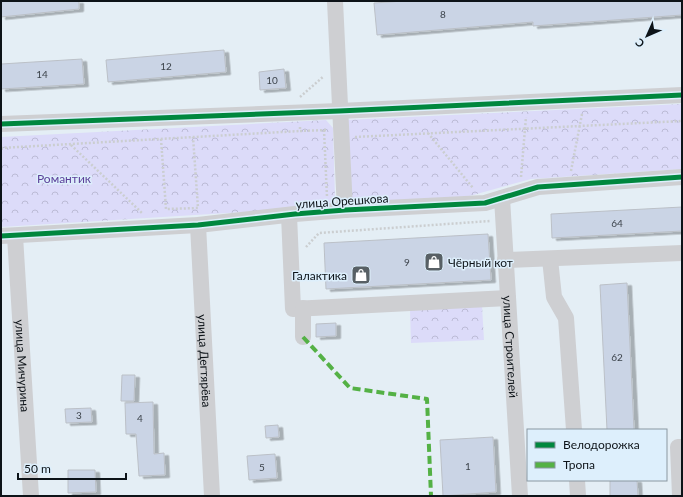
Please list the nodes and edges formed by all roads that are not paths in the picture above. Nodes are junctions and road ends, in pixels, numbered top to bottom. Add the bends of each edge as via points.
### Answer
1 (335, 1) edge
2 (682, 95) edge
3 (340, 111) junction
4 (1, 124) edge
5 (682, 177) edge
6 (502, 198) junction
7 (345, 210) junction
8 (289, 215) junction
9 (198, 225) junction
10 (8, 236) edge
11 (682, 253) edge
12 (550, 259) junction
13 (506, 260) junction
14 (508, 298) junction
15 (304, 308) junction
16 (303, 337) dead end
17 (574, 429) edge
18 (682, 447) edge
19 (577, 481) edge
20 (31, 496) edge
21 (212, 496) edge
22 (520, 496) edge
23 (578, 496) edge
24 (680, 496) edge

1 - 3 street
2 - 3 street
3 - 4 street
3 - 7 street
5 - 6 street, улица Орешкова via 538,187
6 - 7 street, улица Орешкова via 485,203
6 - 13 street, улица Строителей
7 - 8 street, улица Орешкова
8 - 9 street, улица Орешкова
8 - 15 street via 293,309
9 - 10 street, улица Орешкова
9 - 21 street, улица Дегтярёва
10 - 20 street, улица Мичурина
11 - 12 street
12 - 13 street
12 - 17 street via 554,297 566,318
13 - 14 street, улица Строителей
14 - 15 street
14 - 22 street, улица Строителей
15 - 16 street
18 - 24 street via 678,447
19 - 23 street

